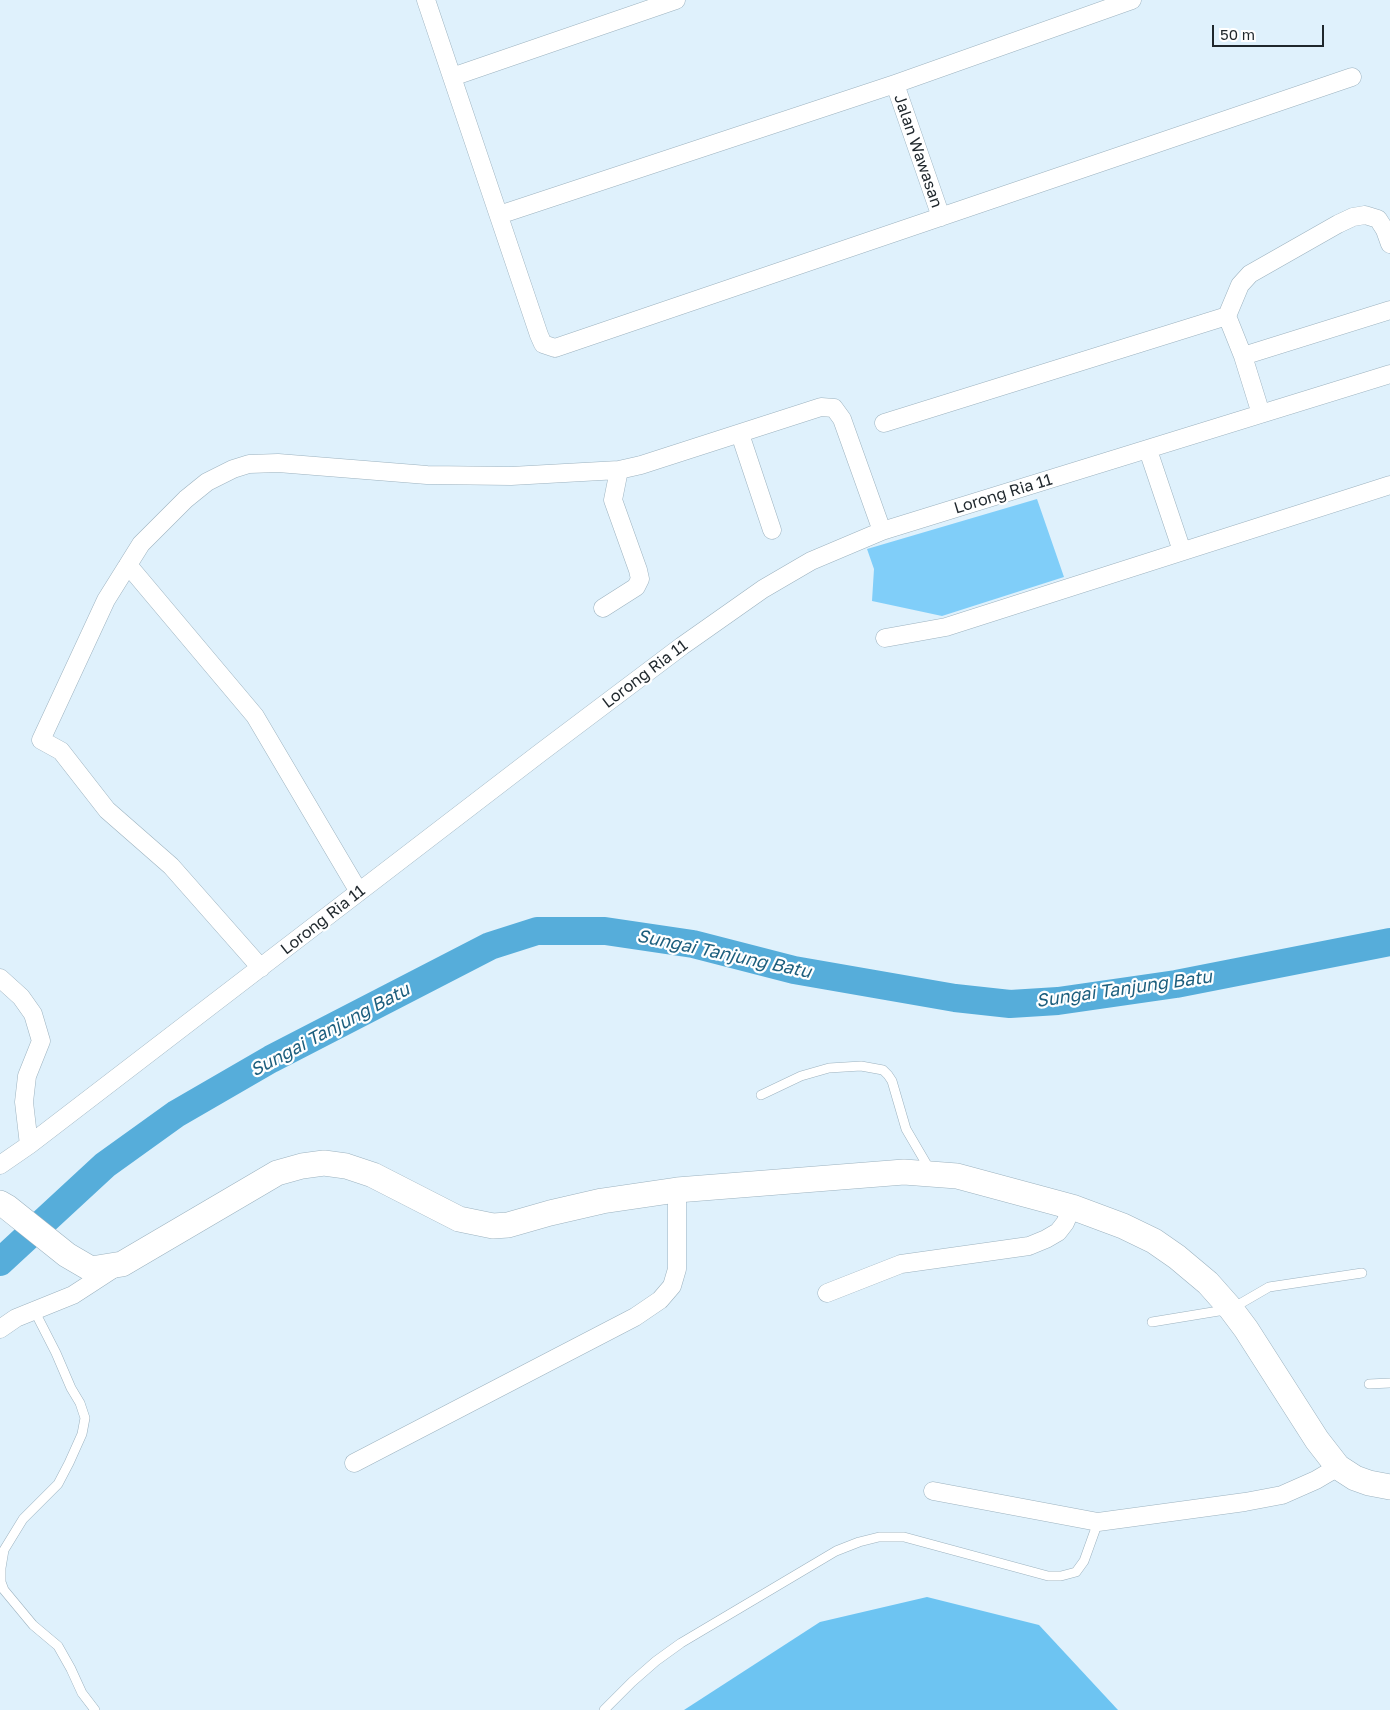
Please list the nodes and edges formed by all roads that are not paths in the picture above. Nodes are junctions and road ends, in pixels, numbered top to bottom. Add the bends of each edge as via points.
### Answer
1 (426, 0) edge
2 (676, 0) edge
3 (1132, 0) edge
4 (452, 77) junction
5 (1352, 77) dead end
6 (894, 84) junction
7 (499, 216) junction
8 (941, 217) junction
9 (1390, 244) edge
10 (1390, 310) edge
11 (1227, 316) junction
12 (1243, 356) junction
13 (1390, 374) edge
14 (1261, 414) junction
15 (884, 423) dead end
16 (740, 434) junction
17 (1148, 450) junction
18 (619, 470) junction
19 (1390, 485) edge
20 (772, 530) dead end
21 (882, 531) junction
22 (1182, 551) junction
23 (128, 565) junction
24 (603, 608) dead end
25 (885, 638) dead end
26 (359, 892) junction
27 (261, 968) junction
28 (0, 978) edge
29 (761, 1095) dead end
30 (29, 1145) junction
31 (0, 1165) edge
32 (932, 1173) junction
33 (677, 1190) junction
34 (1072, 1207) junction
35 (9, 1210) edge
36 (122, 1264) junction
37 (1362, 1273) dead end
38 (828, 1293) dead end
39 (1231, 1309) junction
40 (34, 1310) junction
41 (1152, 1322) dead end
42 (0, 1329) edge
43 (1390, 1383) edge
44 (1369, 1384) dead end
45 (354, 1463) dead end
46 (1338, 1467) junction
47 (1390, 1487) edge
48 (933, 1491) dead end
49 (1098, 1522) junction
50 (95, 1710) edge
51 (604, 1710) edge

1 - 4 street
2 - 4 street
3 - 6 street
4 - 7 street
5 - 8 street
6 - 7 street
6 - 8 street, Jalan Wawasan
7 - 8 street via 539,335 544,344 555,348
9 - 11 street via 1378,219 1353,217 1250,274 1240,285
10 - 12 street
11 - 12 street
11 - 15 street
12 - 14 street
13 - 14 street, Lorong Ria 11
14 - 17 street, Lorong Ria 11
16 - 18 street
16 - 20 street
16 - 21 street via 821,407 834,408 842,419
17 - 21 street, Lorong Ria 11
17 - 22 street
18 - 23 street via 512,476 427,475 278,463 249,464 208,482 186,499 141,544
18 - 24 street via 614,500 640,579 636,587
19 - 22 street
21 - 26 street, Lorong Ria 11 via 811,561 763,589 540,753
22 - 25 street via 946,627
23 - 26 street via 255,716
23 - 27 street via 106,600 41,740 61,752 107,810 171,866
26 - 27 street, Lorong Ria 11
27 - 30 street, Lorong Ria 11
28 - 30 street via 34,1014 41,1041 27,1076 24,1102
29 - 32 lane via 801,1076 829,1068 861,1066 883,1070 892,1082 906,1129
30 - 31 street, Lorong Ria 11
32 - 33 street via 868,1174
32 - 34 street via 957,1176
33 - 36 street via 602,1201 493,1226 459,1220 373,1175 324,1163 277,1174
33 - 45 street via 678,1269 672,1286 660,1300 636,1316
34 - 38 street via 1058,1232 1029,1246 901,1264
34 - 39 street via 1154,1241 1197,1273
35 - 36 street via 67,1255 91,1269
36 - 40 street via 73,1296
37 - 39 lane via 1269,1287
39 - 41 lane
39 - 46 street
40 - 42 street
40 - 50 lane via 85,1418 82,1434 58,1484 12,1534 4,1550 1,1582 33,1625 58,1646 82,1693
43 - 44 lane
46 - 47 street via 1355,1478
46 - 49 street via 1282,1495
48 - 49 street
49 - 51 lane via 1084,1561 1076,1572 1061,1576 1048,1576 904,1536 879,1537 851,1545 681,1643 656,1661

